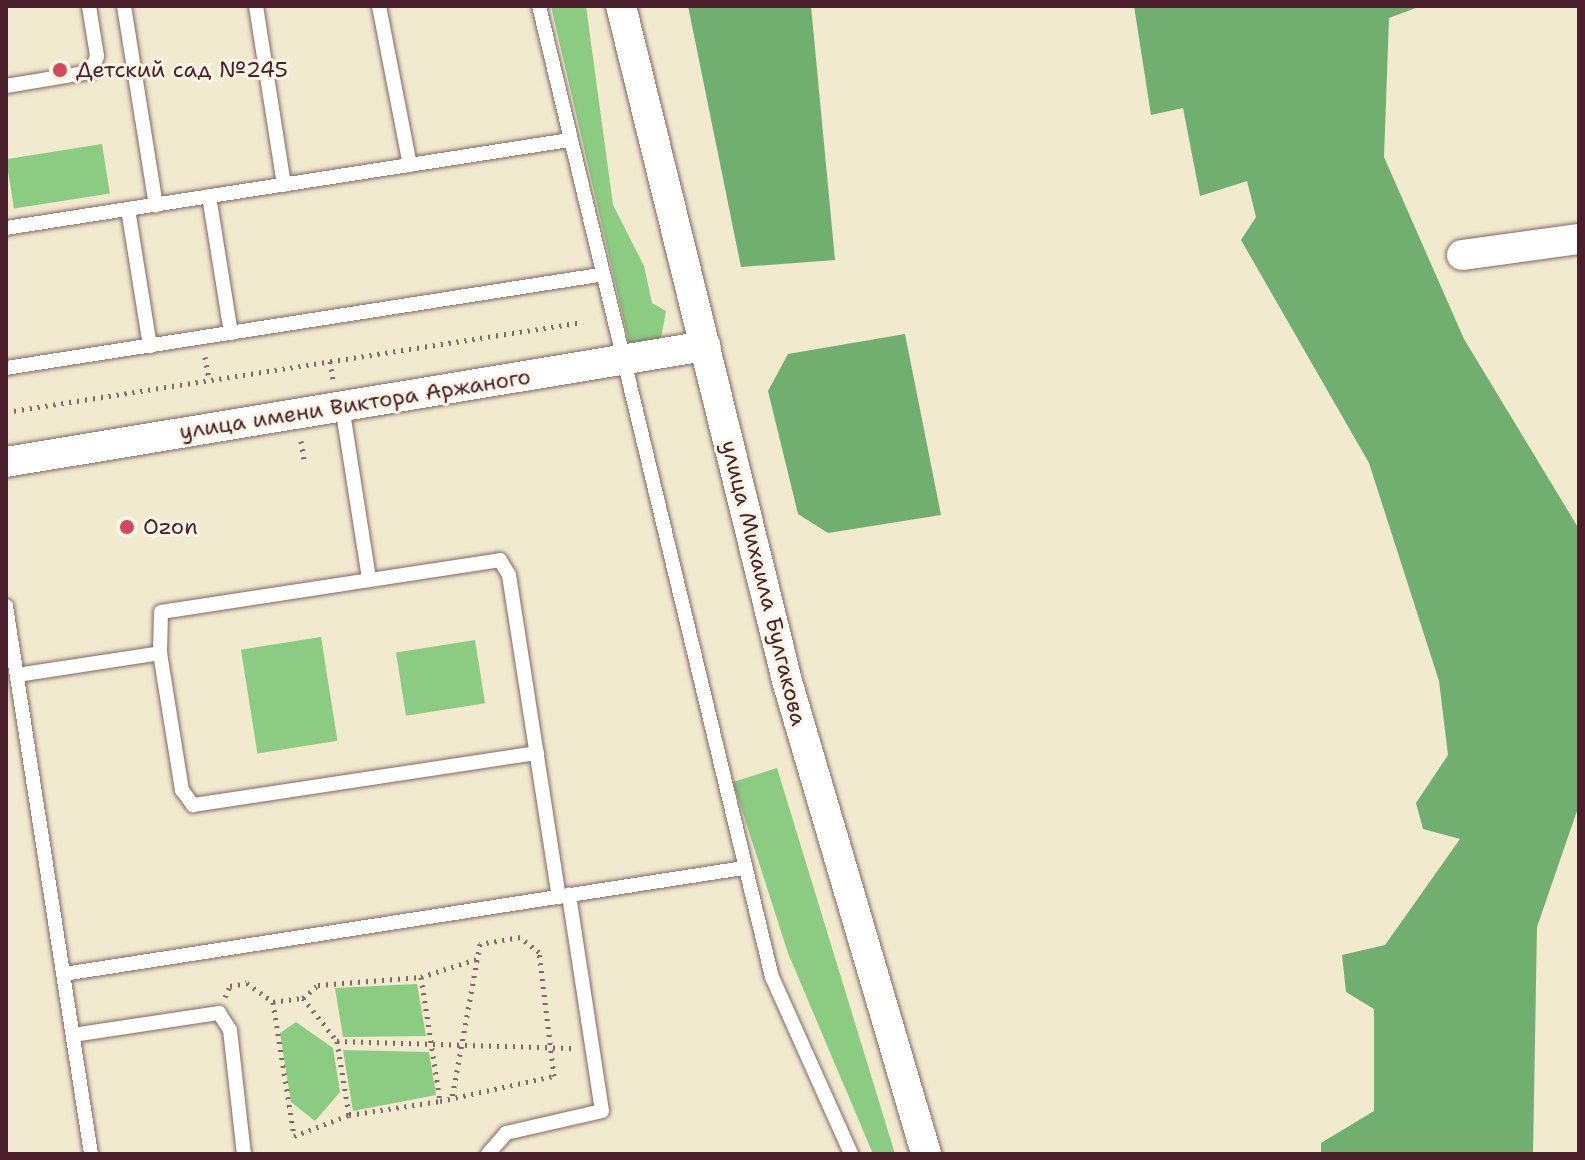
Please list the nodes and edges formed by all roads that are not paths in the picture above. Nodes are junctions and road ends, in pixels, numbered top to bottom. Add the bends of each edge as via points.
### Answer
1 (89, 6) edge
2 (124, 6) edge
3 (256, 6) edge
4 (379, 6) edge
5 (539, 6) edge
6 (621, 6) edge
7 (6, 86) edge
8 (569, 140) junction
9 (410, 165) junction
10 (284, 185) junction
11 (209, 196) junction
12 (156, 205) junction
13 (128, 209) junction
14 (6, 228) edge
15 (1579, 239) edge
16 (1462, 255) dead end
17 (599, 275) junction
18 (231, 333) junction
19 (150, 346) junction
20 (705, 346) junction
21 (619, 360) junction
22 (6, 368) edge
23 (342, 406) junction
24 (6, 462) edge
25 (369, 579) junction
26 (6, 606) edge
27 (160, 653) junction
28 (17, 675) junction
29 (537, 753) junction
30 (743, 868) junction
31 (564, 896) junction
32 (64, 974) junction
33 (73, 1035) junction
34 (91, 1154) edge
35 (244, 1154) edge
36 (488, 1154) edge
37 (851, 1154) edge
38 (926, 1154) edge

1 - 7 lane via 97,56 91,72
2 - 12 lane
3 - 10 lane
4 - 9 lane
5 - 8 lane
6 - 20 street, улица Михаила Булгакова
8 - 9 lane
8 - 17 lane
9 - 10 lane
10 - 11 lane
11 - 12 lane
11 - 18 lane
12 - 13 lane
13 - 14 lane
13 - 19 lane
15 - 16 street
17 - 18 lane
17 - 21 lane
18 - 19 lane
19 - 22 lane
20 - 21 street, улица имени Виктора Аржаного
20 - 38 street, улица Михаила Булгакова via 791,696
21 - 23 street, улица имени Виктора Аржаного
21 - 30 lane
23 - 24 street, улица имени Виктора Аржаного
23 - 25 lane
25 - 27 lane via 161,612
25 - 29 lane via 492,560 506,565
26 - 28 lane
27 - 28 lane
27 - 29 lane via 182,790 193,805
28 - 32 lane
29 - 31 lane
30 - 31 lane
30 - 37 lane via 772,977
31 - 32 lane
31 - 36 lane via 602,1111 506,1133
32 - 33 lane
33 - 34 lane
33 - 35 lane via 219,1013 230,1030

